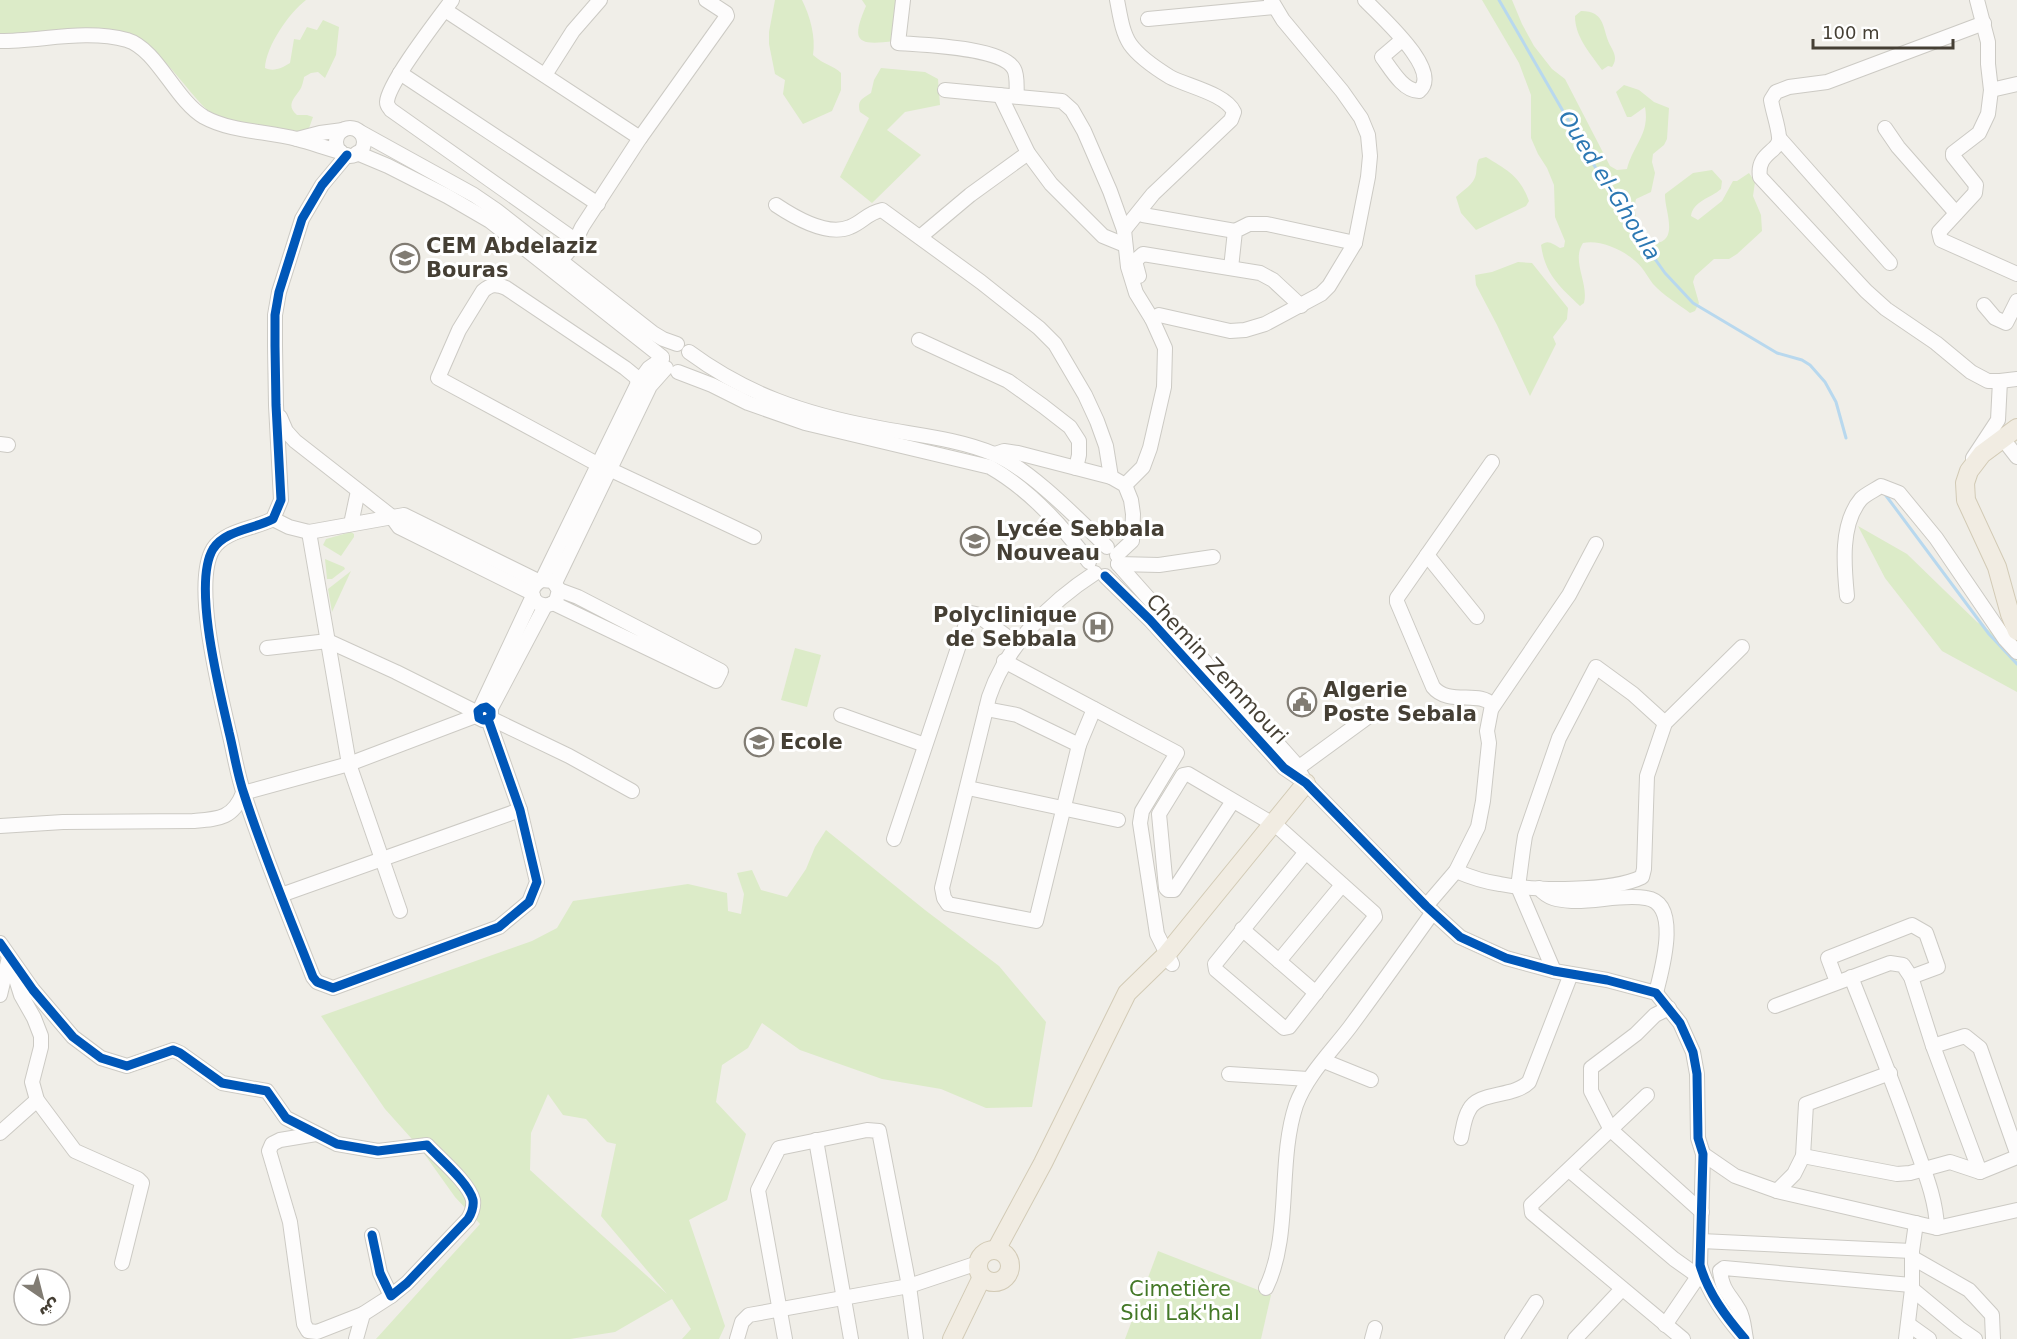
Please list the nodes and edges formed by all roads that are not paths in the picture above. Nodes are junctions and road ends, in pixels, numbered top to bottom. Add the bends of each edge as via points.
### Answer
1 (600, 0) edge
2 (706, 0) edge
3 (903, 0) edge
4 (1117, 0) edge
5 (1365, 0) edge
6 (1977, 0) edge
7 (1272, 3) edge
8 (448, 5) edge
9 (1148, 19) dead end
10 (1984, 23) junction
11 (1402, 40) dead end
12 (0, 41) edge
13 (400, 73) junction
14 (545, 75) junction
15 (2017, 84) edge
16 (945, 90) dead end
17 (1991, 90) junction
18 (1000, 95) junction
19 (1017, 96) junction
20 (1885, 128) dead end
21 (343, 130) junction
22 (360, 132) junction
23 (640, 138) junction
24 (297, 139) junction
25 (1780, 139) junction
26 (1028, 153) junction
27 (348, 154) junction
28 (598, 204) junction
29 (776, 205) dead end
30 (1956, 213) junction
31 (1143, 215) dead end
32 (1124, 230) junction
33 (1236, 231) junction
34 (920, 237) junction
35 (575, 240) junction
36 (1354, 243) junction
37 (1125, 245) junction
38 (562, 260) junction
39 (1890, 263) dead end
40 (1231, 268) junction
41 (2017, 274) edge
42 (2017, 300) edge
43 (1984, 305) dead end
44 (1301, 306) junction
45 (1156, 317) junction
46 (920, 340) dead end
47 (683, 348) junction
48 (667, 364) junction
49 (2017, 379) edge
50 (2000, 381) junction
51 (638, 383) junction
52 (276, 405) junction
53 (2010, 433) edge
54 (995, 454) junction
55 (2017, 457) edge
56 (1492, 462) dead end
57 (605, 466) junction
58 (1076, 468) junction
59 (1969, 471) junction
60 (1111, 477) junction
61 (1125, 485) junction
62 (358, 491) junction
63 (391, 516) junction
64 (273, 519) junction
65 (351, 524) junction
66 (309, 532) junction
67 (754, 537) dead end
68 (1596, 544) dead end
69 (1426, 555) junction
70 (1114, 556) junction
71 (1213, 557) dead end
72 (1096, 570) junction
73 (545, 592) junction
74 (1847, 596) dead end
75 (1477, 617) dead end
76 (2017, 631) edge
77 (328, 641) junction
78 (1017, 644) junction
79 (267, 648) dead end
80 (1742, 648) dead end
81 (2017, 652) edge
82 (1004, 661) junction
83 (1492, 708) junction
84 (986, 709) junction
85 (1094, 709) junction
86 (484, 714) junction
87 (841, 716) dead end
88 (1369, 716) dead end
89 (1665, 723) junction
90 (925, 745) junction
91 (1079, 745) junction
92 (349, 764) junction
93 (1305, 780) junction
94 (968, 788) junction
95 (632, 790) dead end
96 (243, 792) junction
97 (1233, 801) junction
98 (1062, 808) junction
99 (519, 810) junction
100 (1118, 820) dead end
101 (1275, 825) junction
102 (0, 826) edge
103 (894, 840) dead end
104 (1306, 852) junction
105 (382, 859) junction
106 (1456, 871) junction
107 (1342, 885) junction
108 (1518, 887) junction
109 (1539, 888) junction
110 (281, 895) junction
111 (1430, 909) junction
112 (400, 911) dead end
113 (1242, 929) junction
114 (0, 943) edge
115 (9, 957) junction
116 (1169, 960) junction
117 (1279, 961) junction
118 (1554, 971) junction
119 (1571, 974) junction
120 (1851, 977) junction
121 (1911, 977) junction
122 (1837, 982) junction
123 (1316, 993) junction
124 (1656, 993) junction
125 (0, 995) edge
126 (1775, 1006) dead end
127 (1669, 1008) junction
128 (1933, 1046) junction
129 (1324, 1061) junction
130 (1229, 1074) dead end
131 (1890, 1074) junction
132 (1308, 1079) junction
133 (1371, 1080) dead end
134 (1647, 1095) dead end
135 (37, 1100) junction
136 (1611, 1130) junction
137 (0, 1133) edge
138 (316, 1134) junction
139 (1461, 1138) dead end
140 (816, 1140) junction
141 (2017, 1153) edge
142 (1703, 1154) junction
143 (1803, 1156) junction
144 (2017, 1157) edge
145 (1924, 1169) junction
146 (1569, 1170) junction
147 (1980, 1172) junction
148 (1777, 1191) junction
149 (2017, 1210) edge
150 (1702, 1212) junction
151 (1916, 1223) junction
152 (1937, 1228) junction
153 (372, 1235) dead end
154 (1701, 1241) junction
155 (1000, 1252) junction
156 (1912, 1255) junction
157 (122, 1263) dead end
158 (983, 1274) junction
159 (1701, 1279) junction
160 (909, 1286) junction
161 (1911, 1287) junction
162 (1266, 1288) dead end
163 (1622, 1289) junction
164 (391, 1296) junction
165 (843, 1300) junction
166 (1536, 1302) dead end
167 (780, 1308) junction
168 (363, 1314) junction
169 (1908, 1324) junction
170 (1671, 1333) edge
171 (356, 1339) edge
172 (737, 1339) edge
173 (785, 1339) edge
174 (851, 1339) edge
175 (916, 1339) edge
176 (952, 1339) edge
177 (960, 1339) edge
178 (1512, 1339) edge
179 (1575, 1339) edge
180 (1745, 1339) edge
181 (1906, 1339) edge
182 (1929, 1339) edge
183 (1976, 1339) edge
184 (1993, 1339) edge

1 - 14 street via 573,31
2 - 23 street via 727,16
3 - 19 street via 898,44 975,50 1005,61 1016,74
4 - 32 street via 1126,36 1140,55 1168,76 1218,97 1234,112 1231,120 1154,194
5 - 11 street
6 - 10 street
7 - 9 street
7 - 36 street via 1342,91 1368,135 1368,177
8 - 13 street
8 - 14 street
10 - 17 street
10 - 25 street via 1827,82 1776,92 1771,100
12 - 24 street, Chemin Zemmouri via 100,34 130,41 150,57 187,104 202,116 220,124
13 - 28 street
13 - 35 street via 388,99 391,110
14 - 23 street
15 - 17 street
16 - 18 street
17 - 30 street via 1988,114 1979,133 1953,153 1976,185 1975,193
18 - 19 street
18 - 26 street
19 - 32 street via 1062,101 1072,110
20 - 30 street
21 - 22 street via 352,128
21 - 24 street, Chemin Zemmouri
21 - 27 street via 337,138 338,148
22 - 27 street via 364,141 361,150
22 - 38 street, Chemin Zemmouri via 474,195
23 - 28 street
24 - 27 street, Chemin Zemmouri
25 - 39 street
25 - 50 street via 1758,167 1760,177 1886,309 1971,372 1988,381
26 - 34 street
26 - 37 street via 1051,184 1103,236
27 - 48 street, Chemin Zemmouri via 398,171 490,221
27 - 52 street via 322,185 302,219 279,292 275,315
28 - 35 street
29 - 34 street via 826,229 841,230 871,212 882,210
30 - 41 street via 1939,232 1941,240
31 - 33 street
32 - 37 street
33 - 36 street via 1249,224 1267,224
33 - 40 street
34 - 60 street via 1012,306 1055,344 1097,421
35 - 38 street
36 - 44 street via 1329,286
37 - 45 street via 1136,293
38 - 47 street, Chemin Zemmouri via 653,333
40 - 44 street via 1266,275
40 - 45 street via 1140,255 1136,267
42 - 43 street via 2006,323 1995,318
44 - 45 street via 1245,330 1230,331
45 - 61 street via 1165,348 1164,387 1143,466
46 - 58 street via 1008,381 1061,420 1078,441
47 - 48 street via 667,347
47 - 48 street via 689,365
47 - 54 street, Chemin Zemmouri via 717,372 787,406
48 - 51 street via 649,368
48 - 57 street via 650,386
48 - 72 street, Chemin Zemmouri via 748,403 805,423 990,467 1032,497 1066,531
49 - 50 street
50 - 59 street via 1998,420
51 - 57 street
51 - 57 street via 625,368 497,285 483,291 459,330 438,378
52 - 62 street via 286,431 295,441
52 - 64 street via 281,500
53 - 55 street
53 - 59 main road via 1982,454
54 - 58 street via 1018,453
54 - 70 street, Chemin Zemmouri via 1040,486
56 - 69 street
57 - 67 street
57 - 73 street
58 - 60 street
59 - 76 main road via 1966,500 1997,567
60 - 61 street
61 - 70 street via 1131,500 1133,536 1130,544
62 - 63 street
62 - 65 street
63 - 65 street
63 - 73 street via 399,528
64 - 66 street
64 - 96 street via 221,539 212,550 208,570 205,600 212,659
65 - 66 street
66 - 77 street
68 - 83 street via 1569,595
69 - 75 street
69 - 83 street via 1397,602 1432,687 1448,697 1487,700
70 - 71 street via 1159,565
70 - 72 street via 1113,573
70 - 72 street via 1094,550
70 - 93 street, Chemin Zemmouri
72 - 78 street
72 - 93 street, Chemin Zemmouri via 1150,620 1284,768
73 - 73 street via 716,681 721,671 578,597
73 - 86 street
74 - 81 street via 1849,521 1862,499 1881,486 1899,493 1914,511
77 - 79 street
77 - 86 street
77 - 92 street
78 - 82 street
78 - 90 street via 976,614 969,615
80 - 89 street
82 - 84 street
82 - 85 street
83 - 106 street via 1478,827
84 - 91 street via 1017,715
84 - 94 street
85 - 91 street
85 - 116 street via 1177,753 1142,811 1140,823 1157,934
86 - 92 street
86 - 95 street
86 - 99 street
87 - 90 street
88 - 93 street
89 - 108 street via 1598,667 1594,669 1559,738 1525,836
89 - 109 street via 1647,776 1642,877 1608,886
90 - 103 street
91 - 98 street
92 - 96 street
92 - 105 street
93 - 101 main road
93 - 111 street
94 - 98 street
94 - 98 street via 942,888 948,904 958,907 1036,921
96 - 102 street via 230,814 213,820
96 - 110 street
97 - 97 street via 1188,774 1183,775 1158,814 1168,890 1174,890
97 - 101 street
98 - 100 street
99 - 105 street
99 - 110 street via 537,882 526,906 500,927 333,988 313,977
101 - 104 street
101 - 116 main road
104 - 107 street
104 - 113 street
105 - 110 street
105 - 112 street
106 - 108 street
106 - 111 street
107 - 117 street
107 - 123 street via 1375,917
108 - 109 street
108 - 118 street
109 - 124 street via 1546,896 1561,900 1646,898 1658,904 1665,918 1667,944
111 - 118 street via 1460,937 1484,949
111 - 129 street
113 - 117 street
113 - 123 street via 1215,964 1216,970 1284,1028 1289,1027
114 - 115 street
115 - 125 street
115 - 135 street via 21,996 41,1036 32,1082
115 - 138 street via 73,1037 101,1058 127,1066 172,1050 222,1083 267,1091 286,1118
116 - 155 main road via 1134,998
117 - 123 street
118 - 119 street
119 - 124 street
119 - 139 street via 1529,1082 1516,1091 1473,1104
120 - 121 street via 1895,962 1903,965
120 - 122 street
120 - 131 street
121 - 122 street via 1938,967 1926,933 1912,925 1828,958
121 - 128 street
122 - 126 street
124 - 127 street
127 - 136 street via 1591,1068 1592,1091
127 - 142 street via 1693,1052 1698,1138
128 - 141 street via 1965,1036 1980,1048
128 - 147 street
129 - 132 street
129 - 133 street
130 - 132 street
131 - 143 street via 1806,1104
131 - 145 street
132 - 162 street via 1296,1106 1287,1150 1277,1258
134 - 136 street
135 - 137 street
135 - 157 street via 75,1151 142,1183
136 - 146 street
136 - 150 street
138 - 164 street via 351,1148 378,1151 427,1145 466,1187 473,1201 468,1219
138 - 168 street via 280,1140 269,1151 290,1222 304,1324 308,1331 317,1332
140 - 160 street via 879,1131
140 - 165 street
140 - 167 street via 779,1148 758,1190
142 - 148 street via 1735,1176
142 - 150 street
143 - 145 street via 1897,1174
143 - 148 street via 1794,1174
144 - 147 street
145 - 147 street via 1950,1162
145 - 152 street via 1936,1208
146 - 159 street
146 - 163 street via 1531,1205 1532,1214
148 - 151 street
149 - 152 street
150 - 154 street
151 - 152 street
151 - 156 street
153 - 164 street via 380,1273
154 - 156 street
154 - 159 street
155 - 158 main road via 988,1251 982,1256
155 - 158 main road via 1009,1259 1008,1274 997,1282
156 - 161 street
156 - 184 street via 1969,1290 1992,1315
158 - 160 street
158 - 176 main road
158 - 177 main road
159 - 170 street
159 - 180 street
160 - 165 street
160 - 175 street
161 - 169 street
161 - 180 street via 1724,1268 1720,1271 1722,1285 1739,1311
161 - 183 street
163 - 170 street
163 - 179 street
164 - 168 street
165 - 167 street
165 - 174 street
166 - 178 street
167 - 172 street via 749,1315 742,1322
167 - 173 street
168 - 171 street
169 - 181 street
169 - 182 street

